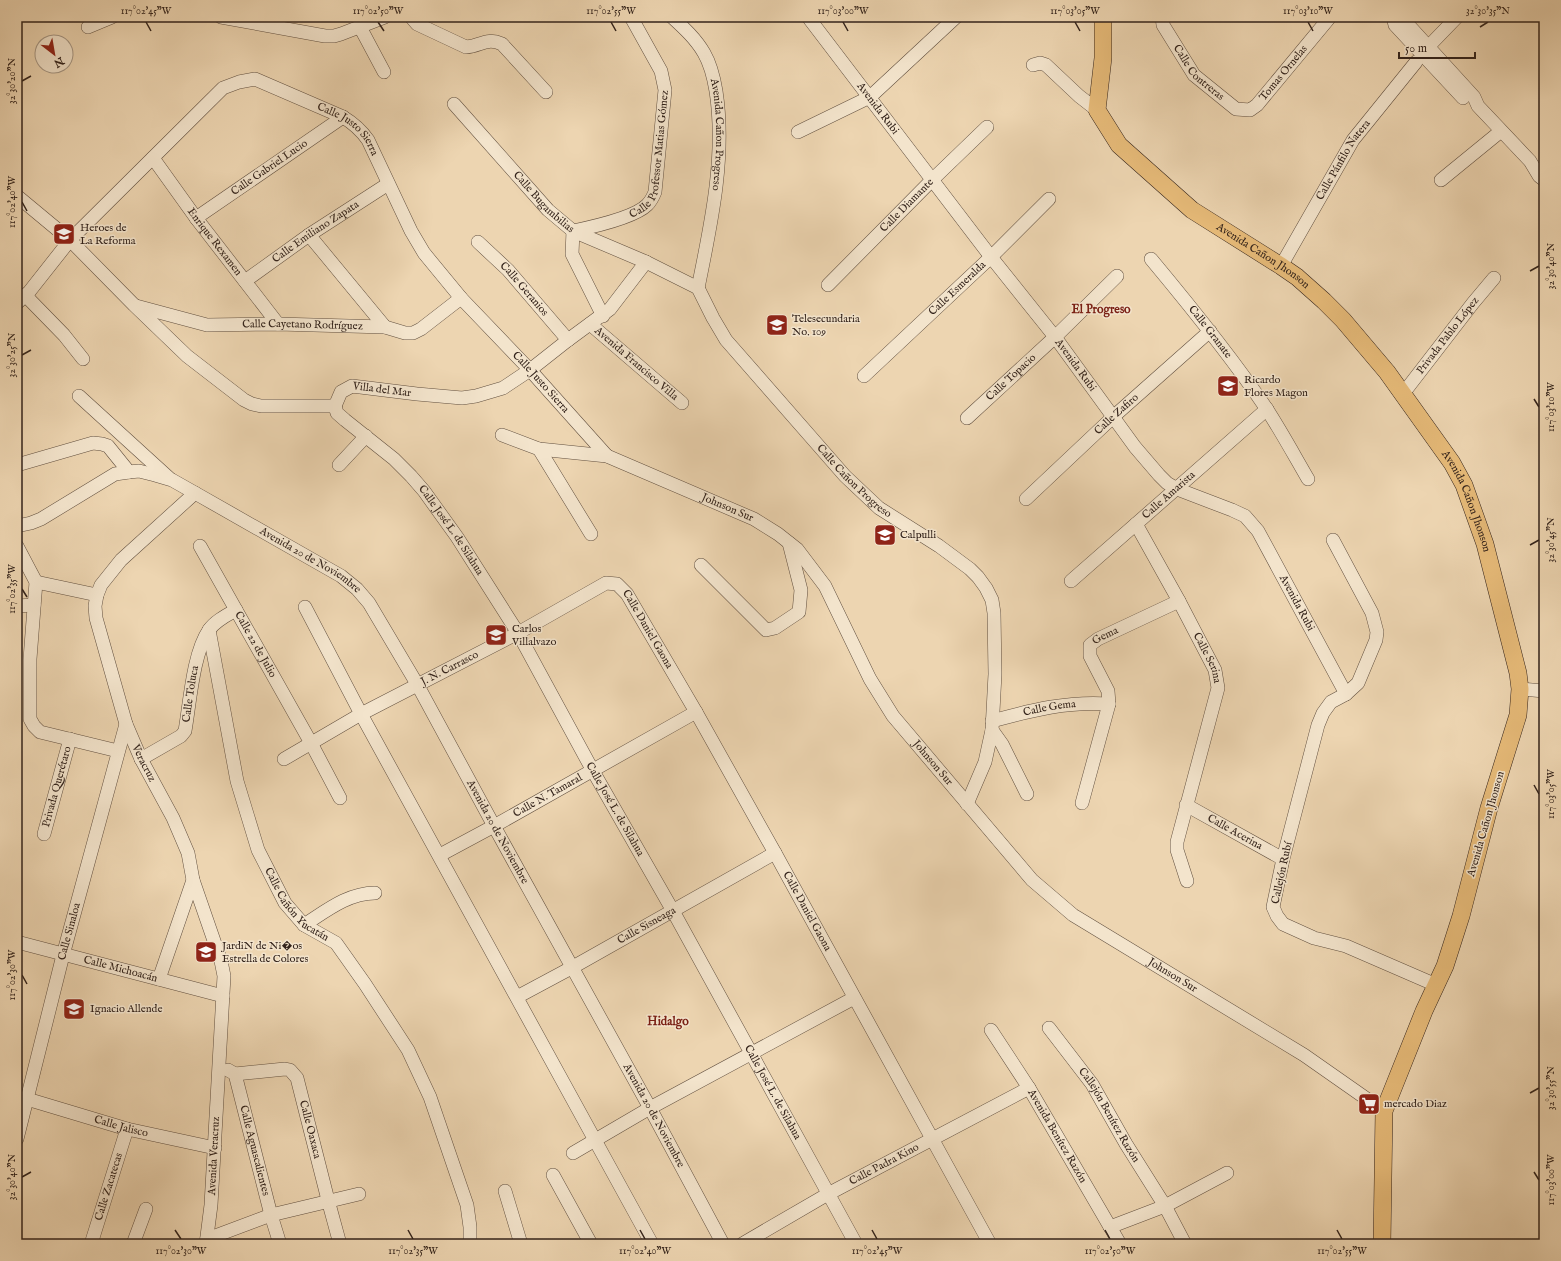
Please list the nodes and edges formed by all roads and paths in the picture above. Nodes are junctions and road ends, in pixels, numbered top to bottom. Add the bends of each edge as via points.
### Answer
1 (112, 17) edge
2 (220, 17) edge
3 (385, 17) edge
4 (411, 17) edge
5 (631, 17) edge
6 (672, 17) edge
7 (808, 17) edge
8 (956, 17) edge
9 (1102, 17) edge
10 (1162, 17) edge
11 (1330, 17) edge
12 (1393, 17) edge
13 (1398, 17) edge
14 (1457, 17) edge
15 (88, 27) dead end
16 (360, 27) junction
17 (1429, 46) junction
18 (1416, 62) dead end
19 (1033, 65) dead end
20 (384, 72) dead end
21 (546, 92) dead end
22 (870, 97) junction
23 (454, 104) dead end
24 (1478, 106) junction
25 (1097, 110) junction
26 (1250, 110) joint
27 (343, 117) junction
28 (987, 127) dead end
29 (1501, 131) junction
30 (798, 132) dead end
31 (153, 158) junction
32 (1530, 161) junction
33 (1544, 168) edge
34 (932, 180) junction
35 (1441, 180) dead end
36 (1544, 180) edge
37 (388, 184) junction
38 (17, 196) edge
39 (1049, 199) dead end
40 (196, 218) junction
41 (573, 231) junction
42 (309, 235) junction
43 (70, 240) junction
44 (478, 242) dead end
45 (991, 257) junction
46 (1150, 259) dead end
47 (646, 262) junction
48 (1281, 266) junction
49 (1117, 276) dead end
50 (1494, 278) dead end
51 (245, 281) junction
52 (828, 285) dead end
53 (698, 288) junction
54 (24, 297) edge
55 (461, 298) junction
56 (134, 305) junction
57 (603, 316) junction
58 (278, 324) junction
59 (590, 324) junction
60 (385, 327) junction
61 (1210, 331) junction
62 (1054, 337) junction
63 (568, 340) junction
64 (83, 359) dead end
65 (530, 370) junction
66 (864, 376) dead end
67 (1402, 395) junction
68 (79, 396) dead end
69 (682, 402) dead end
70 (335, 406) junction
71 (1267, 409) junction
72 (1113, 417) junction
73 (967, 418) dead end
74 (502, 435) dead end
75 (366, 436) junction
76 (539, 449) junction
77 (607, 456) junction
78 (17, 465) edge
79 (339, 465) dead end
80 (129, 472) junction
81 (1308, 479) dead end
82 (172, 480) junction
83 (1177, 489) junction
84 (195, 493) junction
85 (1026, 499) dead end
86 (1136, 524) junction
87 (17, 526) edge
88 (591, 534) dead end
89 (1333, 540) dead end
90 (789, 542) junction
91 (17, 546) edge
92 (200, 546) dead end
93 (701, 565) dead end
94 (1071, 581) dead end
95 (36, 582) junction
96 (617, 584) joint
97 (97, 594) junction
98 (1179, 601) junction
99 (34, 605) junction
100 (17, 606) edge
101 (305, 608) dead end
102 (236, 610) junction
103 (209, 630) junction
104 (518, 633) junction
105 (417, 684) junction
106 (1520, 689) junction
107 (1544, 691) edge
108 (1346, 694) junction
109 (1109, 704) junction
110 (696, 712) junction
111 (361, 714) junction
112 (126, 724) junction
113 (992, 726) junction
114 (70, 739) junction
115 (311, 743) junction
116 (118, 751) junction
117 (284, 758) dead end
118 (141, 760) junction
119 (593, 771) junction
120 (1027, 794) dead end
121 (340, 798) dead end
122 (1082, 803) dead end
123 (967, 804) junction
124 (1186, 805) junction
125 (494, 826) junction
126 (44, 834) dead end
127 (775, 854) junction
128 (440, 855) junction
129 (1283, 859) junction
130 (193, 880) junction
131 (1187, 881) dead end
132 (375, 893) dead end
133 (673, 911) junction
134 (304, 925) junction
135 (17, 942) edge
136 (63, 955) junction
137 (573, 968) junction
138 (159, 979) junction
139 (1436, 985) junction
140 (223, 996) junction
141 (517, 997) junction
142 (854, 998) junction
143 (1049, 1028) dead end
144 (991, 1030) dead end
145 (751, 1054) junction
146 (219, 1067) junction
147 (235, 1074) junction
148 (1029, 1088) junction
149 (28, 1099) junction
150 (650, 1108) junction
151 (1384, 1111) junction
152 (127, 1129) junction
153 (930, 1138) junction
154 (17, 1139) edge
155 (596, 1140) junction
156 (215, 1148) junction
157 (573, 1153) dead end
158 (1227, 1173) dead end
159 (553, 1175) dead end
160 (505, 1191) dead end
161 (359, 1194) dead end
162 (828, 1194) junction
163 (328, 1200) junction
164 (1165, 1206) junction
165 (146, 1209) dead end
166 (271, 1215) junction
167 (1110, 1227) junction
168 (213, 1240) edge
169 (91, 1244) edge
170 (133, 1244) edge
171 (280, 1244) edge
172 (340, 1244) edge
173 (470, 1244) edge
174 (520, 1244) edge
175 (591, 1244) edge
176 (652, 1244) edge
177 (723, 1244) edge
178 (742, 1244) edge
179 (856, 1244) edge
180 (990, 1244) edge
181 (1120, 1244) edge
182 (1185, 1244) edge
183 (1382, 1244) edge

1 - 15 street
2 - 16 street via 325,36 334,36
3 - 16 street
4 - 21 street via 417,24 466,47 488,40 502,44
5 - 41 street, Calle Professor Matias Gómez via 654,55 665,90 655,192 646,206 637,212
6 - 53 street, Avenida Cañon Progreso via 705,54 713,76 719,114 718,159 712,217
7 - 22 street, Avenida Rubi
8 - 22 street
9 - 25 main road via 1103,58
10 - 26 street, Calle Contreras via 1163,25 1194,75 1236,109
11 - 26 street, Tomas Ornelas
12 - 24 street via 1395,25 1468,103
13 - 17 street via 1402,18
14 - 17 street
16 - 20 street
17 - 24 street via 1474,97
18 - 48 street, Calle Pánfilo Natera via 1354,140
19 - 25 street via 1046,65
22 - 30 street
22 - 34 street, Avenida Rubi
23 - 41 street, Calle Bugambilias via 548,210
24 - 29 street
25 - 48 main road, Avenida Cañon Jhonson via 1119,145 1192,210
27 - 31 street, Calle Justo Sierra via 256,79 239,82 224,88
27 - 37 street, Calle Justo Sierra via 355,124 368,140
27 - 40 street, Calle Gabriel Lucio
28 - 34 street, Calle Diamante
29 - 32 street
29 - 35 street
31 - 40 street, Enrique Rexamen
31 - 43 street, Calle Justo Sierra
32 - 33 street
32 - 36 street
34 - 45 street, Avenida Rubi
34 - 52 street, Calle Diamante
37 - 42 street, Calle Emiliano Zapata
37 - 55 street, Calle Justo Sierra via 420,248
38 - 43 street
39 - 45 street, Calle Esmeralda
40 - 51 street, Enrique Rexamen
41 - 47 street
41 - 57 street, Calle Bugambilias via 572,254
42 - 51 street, Calle Emiliano Zapata
42 - 60 street
43 - 54 street, Calle Justo Sierra
43 - 56 street
44 - 63 street, Calle Geranios via 508,270
45 - 62 street, Avenida Rubi
45 - 66 street, Calle Esmeralda
46 - 61 street, Calle Granate
47 - 53 street
47 - 57 street, Villa del Mar
48 - 67 main road, Avenida Cañon Jhonson via 1297,277 1343,320 1387,372
49 - 62 street, Calle Topacio
50 - 67 street, Privada Pablo López
51 - 58 street, Enrique Rexamen
53 - 113 street, Calle Cañon Progreso via 726,340 845,476 879,508 970,569 986,588 992,600 994,614 995,674
54 - 64 street via 64,335
55 - 60 street, Calle Cayetano Rodríguez via 413,333
55 - 65 street, Calle Justo Sierra
56 - 58 street, Calle Cayetano Rodríguez via 207,325
56 - 70 street via 187,356 235,394 252,404
57 - 59 street, Villa del Mar
58 - 60 street, Calle Cayetano Rodríguez
59 - 63 street, Villa del Mar
59 - 69 street, Avenida Francisco Villa
61 - 71 street, Calle Granate
61 - 72 street, Calle Zafiro
62 - 72 street, Avenida Rubi
62 - 73 street, Calle Topacio
63 - 65 street, Villa del Mar
65 - 70 street, Villa del Mar via 503,388 462,398 352,386 341,392
65 - 77 street, Calle Justo Sierra
67 - 106 main road, Avenida Cañon Jhonson via 1444,451 1464,485 1485,544
68 - 82 street
70 - 75 street, Calle José L. de Silahua via 337,413 344,420
71 - 81 street, Calle Granate
71 - 83 street, Calle Amarista
72 - 83 street, Avenida Rubi via 1159,475
72 - 85 street, Calle Zafiro
74 - 76 street, Johnson Sur
75 - 79 street
75 - 104 street, Calle José L. de Silahua via 407,472 424,491 457,537
76 - 77 street, Johnson Sur
76 - 88 street
77 - 90 street, Johnson Sur via 754,519
78 - 80 street via 93,443 108,446
80 - 82 street via 144,472
80 - 87 street via 115,474 41,519
82 - 84 street, Avenida 20 de Noviembre
83 - 86 street, Calle Amarista
83 - 108 street, Avenida Rubi via 1232,510 1245,516 1252,523
84 - 97 street, Veracruz via 121,560
84 - 105 street, Avenida 20 de Noviembre via 341,576 357,589 376,614
86 - 94 street, Calle Amarista
86 - 98 street, Calle Serina
89 - 108 street, Callejón Rubí via 1372,613 1377,632 1358,683
90 - 93 street via 801,590 799,612 775,628 766,630
90 - 123 street, Johnson Sur via 825,586 870,679 893,716
91 - 95 street
92 - 102 street, Calle 22 de Julio
95 - 97 street
95 - 99 street
96 - 104 street, J. N. Carrasco via 606,583
96 - 110 street, Calle Daniel Gaona via 627,594
97 - 112 street, Veracruz via 96,618
98 - 109 street, Gema via 1090,645 1090,656 1108,691
98 - 124 street, Calle Serina via 1215,670 1218,688
99 - 100 street
99 - 114 street via 30,659 30,719 40,732
101 - 111 street
102 - 103 street via 213,624
102 - 115 street, Calle 22 de Julio
103 - 118 street, Calle Toluca via 197,662 185,731 175,741
103 - 134 street, Calle Cañón Yucatán via 236,781 258,850 285,903
104 - 105 street, J. N. Carrasco
104 - 119 street, Calle José L. de Silahua
105 - 111 street, J. N. Carrasco
105 - 125 street, Avenida 20 de Noviembre
106 - 107 street
106 - 139 main road, Avenida Cañon Jhonson via 1518,715 1489,808 1461,916
108 - 129 street, Callejón Rubí via 1331,702 1318,725
109 - 113 street, Calle Gema via 1090,703 1039,708
109 - 122 street
110 - 119 street, Calle N. Tamaral
110 - 127 street, Calle Daniel Gaona
111 - 115 street, J. N. Carrasco
111 - 128 street
112 - 116 street, Calle Sinaloa
112 - 118 street, Veracruz
113 - 120 street
113 - 123 street, Calle Cañon Progreso via 985,762
114 - 116 street
114 - 126 street, Privada Querétaro
115 - 117 street, J. N. Carrasco
115 - 121 street, Calle 22 de Julio
116 - 136 street, Calle Sinaloa
118 - 130 street, Veracruz via 173,818 188,853
119 - 125 street, Calle N. Tamaral
119 - 133 street, Calle José L. de Silahua
123 - 151 street, Johnson Sur via 1032,880 1073,915 1304,1055
124 - 129 street, Calle Acerina
124 - 131 street, Calle Serina via 1176,850
125 - 128 street, Calle N. Tamaral
125 - 137 street, Avenida 20 de Noviembre
127 - 133 street, Calle Sisneaga
127 - 142 street, Calle Daniel Gaona
128 - 141 street
129 - 139 street, Callejón Rubí via 1274,907 1276,916 1283,924 1314,938 1346,946
130 - 138 street
130 - 140 street, Veracruz via 221,961 224,976
132 - 134 street via 365,893 341,901
133 - 137 street, Calle Sisneaga
133 - 145 street, Calle José L. de Silahua
134 - 173 street, Calle Cañón Yucatán via 336,943 408,1050 430,1097 467,1205
135 - 136 street, Calle Michoacán
136 - 138 street, Calle Michoacán
136 - 149 street, Calle Sinaloa
137 - 141 street, Calle Sisneaga
137 - 150 street, Avenida 20 de Noviembre
138 - 140 street, Calle Michoacán
139 - 151 main road, Avenida Cañon Jhonson
140 - 146 street, Veracruz
141 - 155 street
142 - 145 street
142 - 153 street, Calle Daniel Gaona
143 - 164 street, Callejón Benítez Razón via 1092,1084
144 - 148 street, Avenida Benítez Razón
145 - 150 street
145 - 162 street, Calle José L. de Silahua
146 - 147 street
146 - 156 street, Avenida Veracruz
147 - 163 street, Calle Oaxaca via 285,1069 290,1070 297,1078
147 - 166 street, Calle Aguascalientes
148 - 153 street, Calle Padra Kino
148 - 167 street, Avenida Benítez Razón
149 - 152 street, Calle Jalisco
149 - 154 street, Calle Sinaloa
150 - 155 street
150 - 177 street, Avenida 20 de Noviembre
151 - 183 main road
152 - 156 street, Calle Jalisco
152 - 169 street, Calle Zacatecas
153 - 162 street, Calle Padra Kino
153 - 180 street, Calle Daniel Gaona
155 - 157 street
155 - 176 street
156 - 168 street, Avenida Veracruz
158 - 164 street
159 - 175 street
160 - 174 street
161 - 163 street
162 - 178 street, Calle Padra Kino
162 - 179 street, Calle José L. de Silahua
163 - 166 street
163 - 172 street, Calle Oaxaca
164 - 167 street
164 - 182 street, Callejón Benítez Razón
165 - 170 street
166 - 168 street
166 - 171 street, Calle Aguascalientes
167 - 181 street, Avenida Benítez Razón

